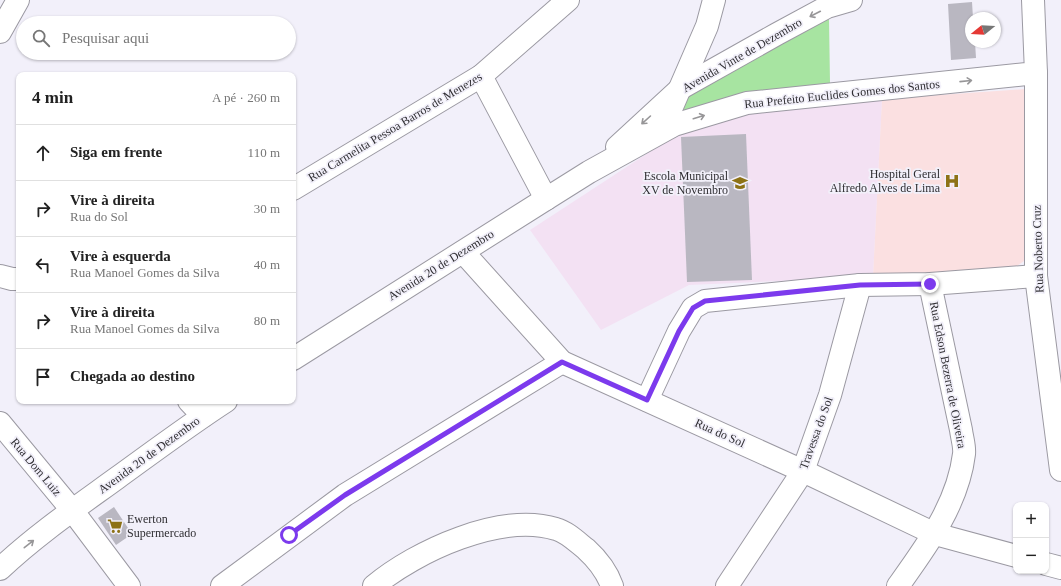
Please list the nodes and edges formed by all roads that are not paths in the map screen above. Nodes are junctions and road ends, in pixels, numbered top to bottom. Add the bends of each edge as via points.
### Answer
1 (18, 0) edge
2 (568, 0) edge
3 (714, 0) edge
4 (851, 0) edge
5 (1031, 0) edge
6 (1045, 0) edge
7 (0, 32) edge
8 (1036, 73) junction
9 (481, 76) junction
10 (681, 88) junction
11 (670, 127) junction
12 (589, 172) junction
13 (296, 187) edge
14 (546, 199) junction
15 (463, 252) junction
16 (0, 276) edge
17 (1036, 276) junction
18 (16, 279) edge
19 (930, 284) junction
20 (860, 285) junction
21 (296, 357) edge
22 (562, 362) junction
23 (647, 400) junction
24 (213, 404) edge
25 (196, 408) edge
26 (0, 423) edge
27 (1061, 470) edge
28 (803, 471) junction
29 (72, 510) junction
30 (935, 534) junction
31 (1013, 555) edge
32 (1049, 565) edge
33 (1061, 568) edge
34 (0, 569) edge
35 (129, 586) edge
36 (222, 586) edge
37 (374, 586) edge
38 (612, 586) edge
39 (727, 586) edge
40 (898, 586) edge

1 - 7 street
2 - 9 street, Rua Carmelita Pessoa Barros de Menezes
3 - 10 street via 707,26
4 -> 10 street, Avenida Vinte de Dezembro via 827,7
5 - 6 street
5 - 8 street, Rua Noberto Cruz
11 -> 8 street, Rua Prefeito Euclides Gomes dos Santos via 747,103
8 - 17 street, Rua Noberto Cruz
9 - 13 street, Rua Carmelita Pessoa Barros de Menezes
9 - 14 street
10 - 11 street via 671,109
10 -> 12 street, Avenida Vinte de Dezembro
11 - 12 street, Rua Prefeito Euclides Gomes dos Santos
12 - 14 street, Avenida 20 de Dezembro
14 - 15 street, Avenida 20 de Dezembro
15 - 21 street, Avenida 20 de Dezembro
15 - 22 street, Rua do Sol
16 - 18 street
17 - 19 street
17 - 27 street, Rua Noberto Cruz
19 - 20 street
19 - 30 street, Rua Edson Bezerra de Oliveira via 964,454 957,485
20 - 23 street via 705,301 697,305 679,331
20 - 28 street, Travessa do Sol via 830,395
22 - 23 street, Rua do Sol
22 - 36 street via 345,495
23 - 28 street, Rua do Sol
24 - 25 street, Avenida 20 de Dezembro
25 - 29 street, Avenida 20 de Dezembro
26 - 29 street, Rua Dom Luiz
28 - 30 street, Rua do Sol
28 - 39 street, Travessa do Sol
34 -> 29 street, Avenida 20 de Dezembro
29 - 35 street, Rua Dom Luiz
30 - 31 street, Rua do Sol
30 - 40 street, Rua Edson Bezerra de Oliveira
32 - 33 street
37 - 38 street via 409,561 471,534 492,528 536,524 558,529 573,538 596,559

